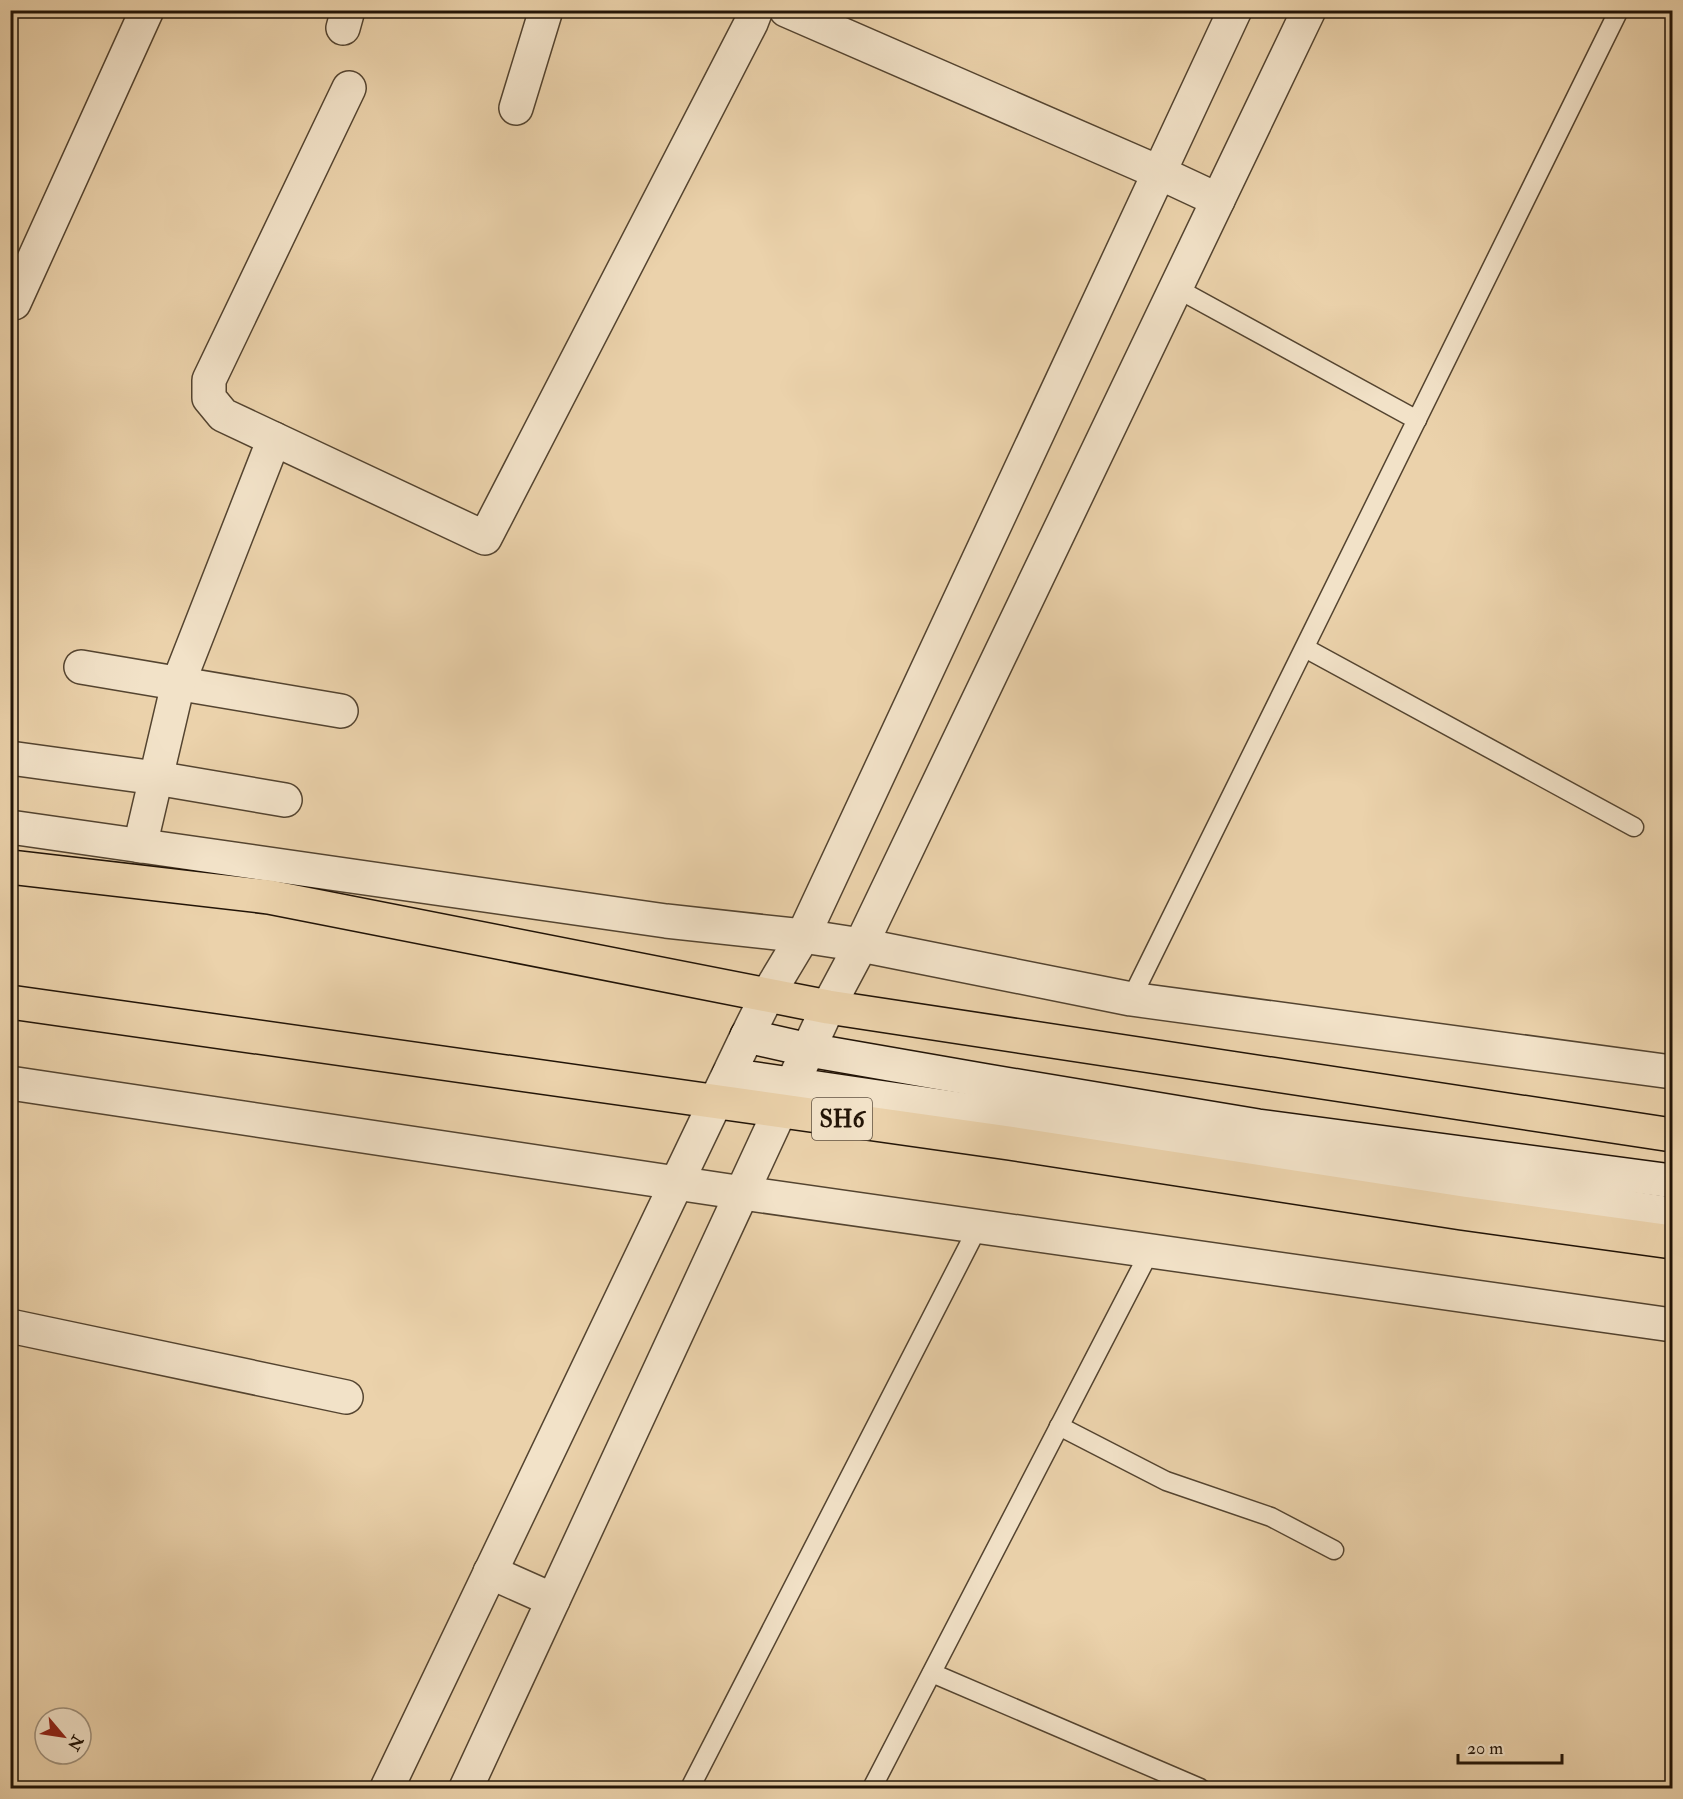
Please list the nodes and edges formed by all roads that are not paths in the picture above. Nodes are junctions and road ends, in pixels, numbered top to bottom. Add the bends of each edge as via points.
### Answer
1 (147, 10) edge
2 (546, 10) edge
3 (756, 10) edge
4 (786, 10) edge
5 (1235, 10) edge
6 (1309, 10) edge
7 (1619, 10) edge
8 (349, 88) dead end
9 (516, 108) dead end
10 (1158, 172) junction
11 (1218, 200) junction
12 (1176, 288) junction
13 (14, 303) dead end
14 (1417, 420) junction
15 (274, 439) junction
16 (1305, 648) junction
17 (81, 667) dead end
18 (178, 684) junction
19 (341, 711) dead end
20 (10, 758) edge
21 (156, 778) junction
22 (285, 800) dead end
23 (10, 827) edge
24 (1634, 827) dead end
25 (140, 846) junction
26 (10, 867) edge
27 (803, 936) junction
28 (861, 945) junction
29 (767, 996) junction
30 (1131, 999) junction
31 (10, 1002) edge
32 (828, 1007) junction
33 (747, 1036) junction
34 (809, 1050) junction
35 (1672, 1072) edge
36 (10, 1083) edge
37 (723, 1088) junction
38 (787, 1097) junction
39 (1672, 1135) edge
40 (1672, 1181) edge
41 (677, 1183) junction
42 (743, 1193) junction
43 (1672, 1214) edge
44 (978, 1227) junction
45 (1672, 1242) edge
46 (1150, 1251) junction
47 (1672, 1325) edge
48 (10, 1326) edge
49 (346, 1398) dead end
50 (1059, 1426) junction
51 (1334, 1550) dead end
52 (490, 1572) junction
53 (553, 1600) junction
54 (932, 1673) junction
55 (387, 1788) edge
56 (466, 1788) edge
57 (690, 1788) edge
58 (872, 1788) edge
59 (1200, 1788) edge

1 - 13 street
2 - 9 street
3 - 15 street via 485,538
4 - 10 street
5 - 10 street
6 - 11 street
7 - 14 lane
8 - 15 street via 209,380 209,398 222,415
10 - 11 street
10 - 27 street
11 - 12 street
12 - 14 lane
12 - 28 street
14 - 16 lane
15 - 18 street
16 - 24 lane
16 - 30 lane
17 - 18 street
18 - 19 street
18 - 21 street
20 - 21 street
21 - 22 street
21 - 25 street
23 - 25 street
25 - 27 street via 666,921
26 - 29 highway via 269,897
27 - 28 street
27 - 29 street
28 - 30 street
28 - 32 street
29 - 32 highway
29 - 33 street
30 - 35 street
31 - 37 highway, SH6
32 - 34 street
32 - 39 highway
33 - 34 street
33 - 37 street
34 - 38 street
34 - 40 street via 1258,1126
36 - 41 street
37 - 38 highway, SH6
37 - 41 street
38 - 42 street
38 - 43 street
38 - 45 highway, SH6 via 1009,1143
41 - 42 street
41 - 52 street
42 - 44 street
42 - 53 street
44 - 46 street
44 - 57 lane
46 - 47 street
46 - 50 lane
48 - 49 street
50 - 51 lane via 1166,1481 1271,1517
50 - 54 lane
52 - 53 street
52 - 55 street
53 - 56 street
54 - 58 lane
54 - 59 lane

